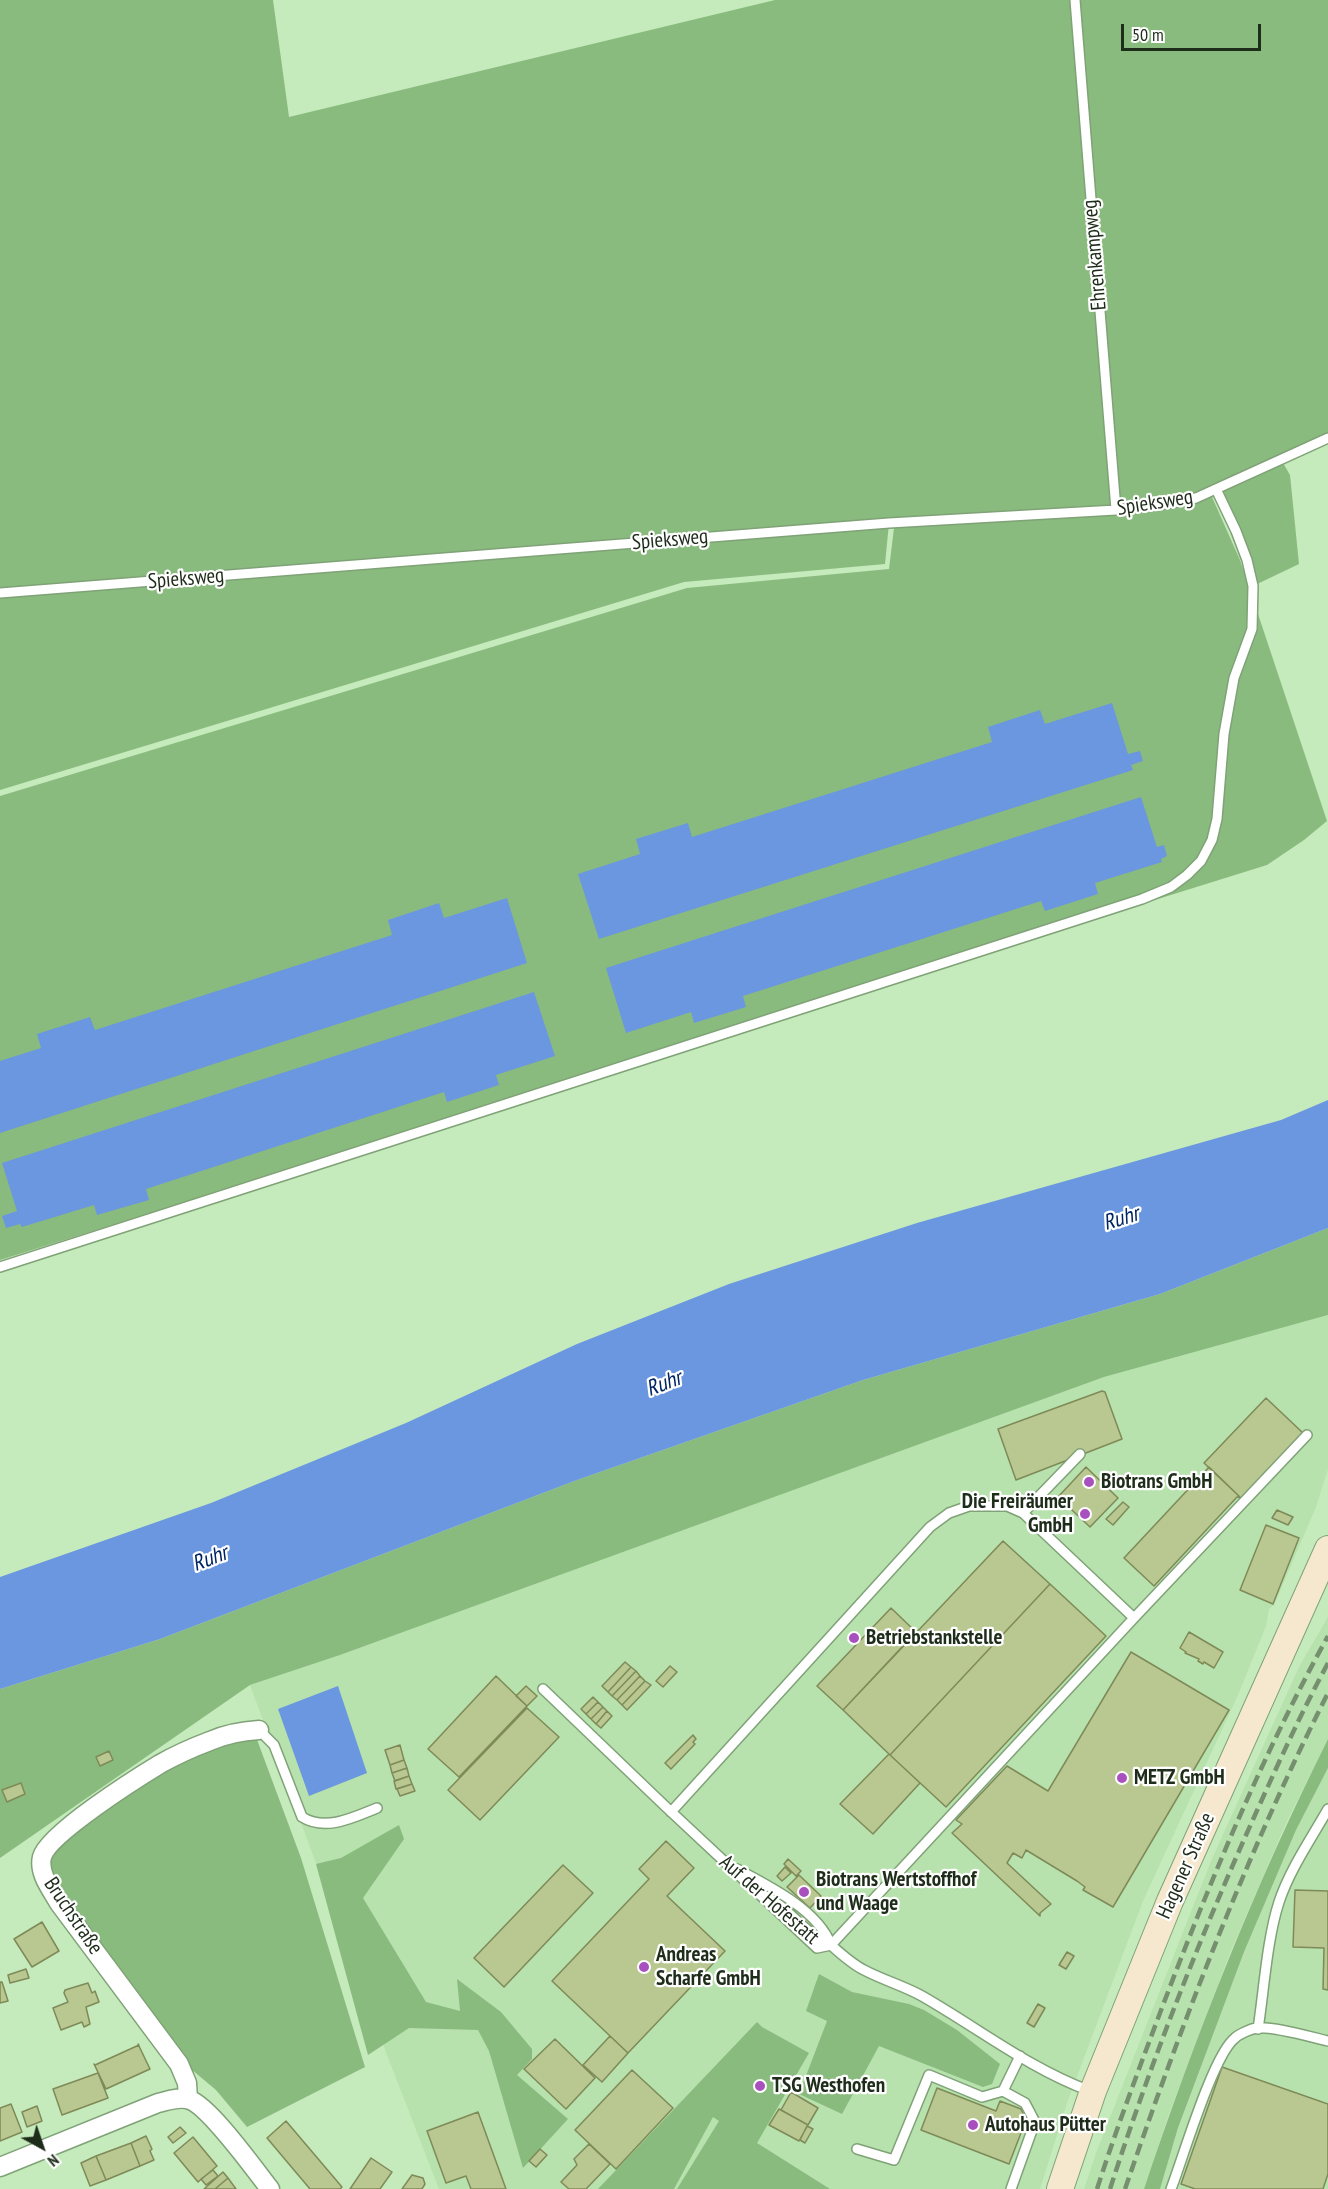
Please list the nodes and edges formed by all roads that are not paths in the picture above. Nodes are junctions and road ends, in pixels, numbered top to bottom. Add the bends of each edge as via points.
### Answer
1 (1075, 0) edge
2 (1328, 438) edge
3 (1216, 489) junction
4 (1116, 510) junction
5 (0, 593) edge
6 (0, 1267) edge
7 (1307, 1435) dead end
8 (1080, 1454) dead end
9 (1023, 1513) junction
10 (1328, 1549) edge
11 (1134, 1618) junction
12 (543, 1689) dead end
13 (259, 1730) joint
14 (377, 1808) dead end
15 (1328, 1809) edge
16 (671, 1812) junction
17 (725, 1863) junction
18 (754, 1890) junction
19 (779, 1896) junction
20 (831, 1945) junction
21 (1258, 2029) junction
22 (1328, 2042) edge
23 (1020, 2056) junction
24 (1003, 2091) junction
25 (1093, 2091) junction
26 (189, 2099) junction
27 (856, 2149) dead end
28 (0, 2167) edge
29 (270, 2189) edge
30 (1011, 2189) edge
31 (1060, 2189) edge
32 (1172, 2189) edge

1 - 4 lane, Ehrenkampweg
2 - 3 lane, Spieksweg
3 - 4 lane, Spieksweg via 1196,498
3 - 6 lane via 1247,560 1253,586 1252,629 1234,678 1212,840 1201,861 1171,887
4 - 5 lane, Spieksweg via 889,523
7 - 11 lane
8 - 9 lane
9 - 11 lane
9 - 16 lane via 1007,1506 969,1506 949,1513 930,1527
10 - 25 main road, Hagener Straße via 1170,1900
11 - 20 lane
12 - 16 lane, Auf der Hofestatt
13 - 14 lane via 274,1745 302,1817 336,1823
13 - 26 street, Bruchstraße via 211,1740 162,1764 63,1831 42,1854 40,1864 59,1903 179,2064
15 - 21 lane via 1279,1901
16 - 17 lane, Auf der Hofestatt
17 - 18 lane, Auf der Hofestatt
17 - 19 lane
18 - 19 lane
18 - 20 lane, Auf der Hofestatt via 817,1948
19 - 20 lane via 813,1935
19 - 20 lane via 820,1926
20 - 23 lane, Auf der Hofestatt via 864,1970 921,1995
21 - 22 lane
21 - 32 lane via 1235,2038 1222,2055
23 - 24 lane
23 - 25 lane, Auf der Hofestatt
24 - 27 lane via 982,2097 929,2075 894,2160
24 - 30 lane via 1025,2103 1035,2122
25 - 31 main road, Hagener Straße
26 - 28 street via 158,2103
26 - 29 street via 210,2115

